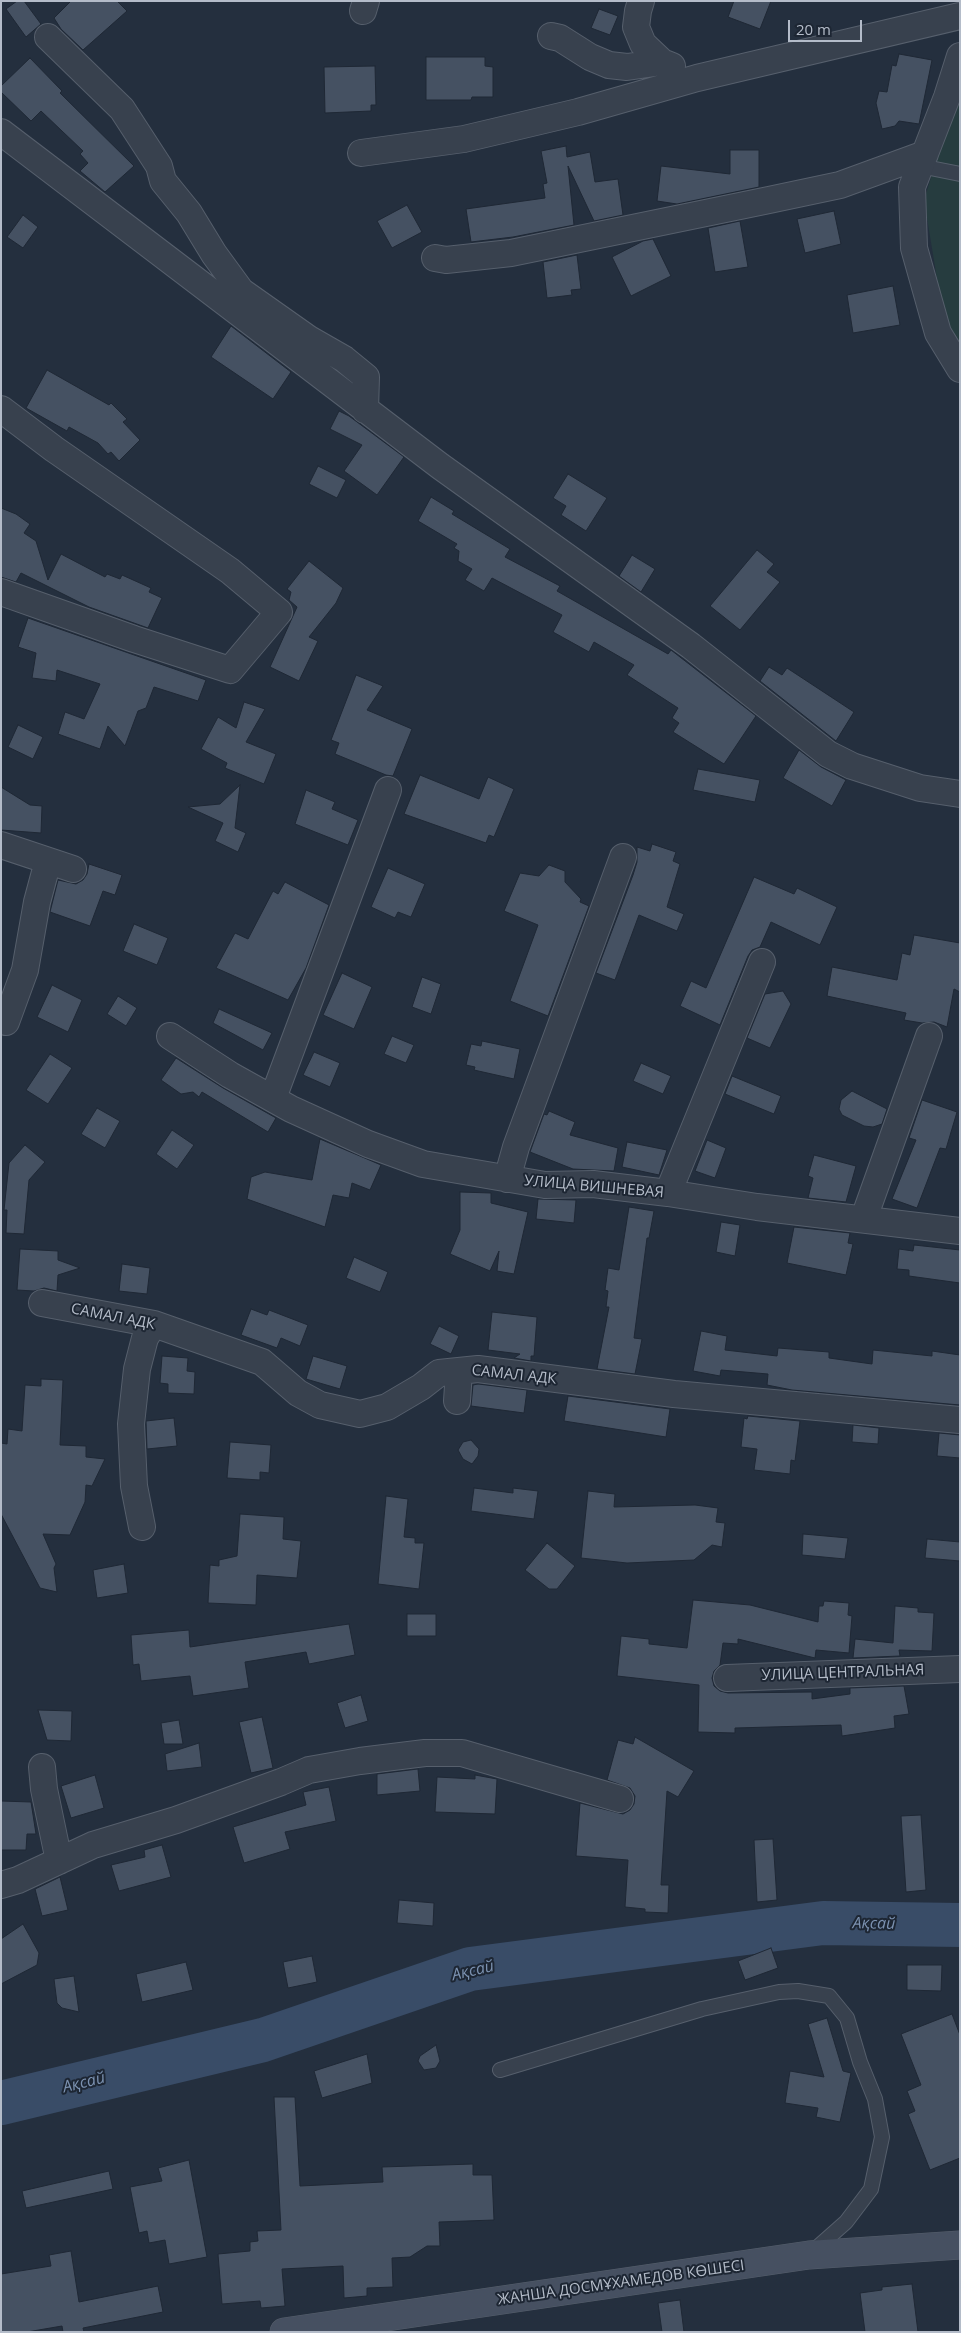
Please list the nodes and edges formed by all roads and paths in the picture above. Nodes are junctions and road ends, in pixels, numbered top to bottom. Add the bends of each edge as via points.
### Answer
1 (641, 1) edge
2 (960, 16) edge
3 (48, 36) dead end
4 (551, 36) dead end
5 (960, 56) edge
6 (662, 62) junction
7 (700, 77) junction
8 (1, 132) edge
9 (361, 153) dead end
10 (922, 160) junction
11 (960, 174) edge
12 (435, 258) dead end
13 (960, 369) edge
14 (1, 409) edge
15 (366, 410) junction
16 (1, 592) edge
17 (388, 790) dead end
18 (960, 794) edge
19 (1, 845) edge
20 (623, 857) dead end
21 (48, 861) junction
22 (73, 869) dead end
23 (762, 962) dead end
24 (6, 1022) dead end
25 (170, 1036) dead end
26 (929, 1036) dead end
27 (273, 1098) junction
28 (507, 1179) junction
29 (668, 1193) junction
30 (864, 1218) junction
31 (960, 1231) edge
32 (42, 1303) dead end
33 (154, 1324) junction
34 (459, 1371) junction
35 (457, 1401) dead end
36 (960, 1420) edge
37 (142, 1526) dead end
38 (960, 1669) edge
39 (727, 1678) dead end
40 (42, 1767) dead end
41 (620, 1799) dead end
42 (59, 1861) junction
43 (1, 1885) edge
44 (500, 2070) dead end
45 (960, 2245) edge
46 (809, 2255) junction
47 (284, 2332) edge

1 - 6 street via 636,28 643,44
2 - 7 street
3 - 15 street via 122,109 158,166 163,180 242,291 366,377
4 - 6 street via 609,65 627,67
5 - 10 street
6 - 7 street
7 - 9 street via 578,112 464,139
8 - 15 street
10 - 11 lane
10 - 12 street via 840,185 511,253 446,260
10 - 13 street via 912,186 914,248 938,332
14 - 16 street via 230,571 279,612 230,670 134,640
15 - 18 street via 484,499 691,646 828,754 852,766 920,788
17 - 27 street
19 - 21 street
20 - 28 street
21 - 22 street
21 - 24 street via 25,970
23 - 29 street
25 - 27 street, УЛИЦА ВИШНЕВАЯ
26 - 30 street
27 - 28 street, УЛИЦА ВИШНЕВАЯ via 291,1110 368,1144 424,1164
28 - 29 street, УЛИЦА ВИШНЕВАЯ via 545,1185 593,1184
29 - 30 street, УЛИЦА ВИШНЕВАЯ via 757,1207
30 - 31 street, УЛИЦА ВИШНЕВАЯ
32 - 33 street, САМАЛ АДК
33 - 34 street, САМАЛ АДК via 262,1362 298,1393 320,1405 360,1414 387,1406 422,1387 439,1373
33 - 37 street via 145,1338 137,1369 132,1414 134,1486
34 - 35 street
34 - 36 street, САМАЛ АДК via 478,1369 674,1394
38 - 39 street, УЛИЦА ЦЕНТРАЛЬНАЯ
40 - 42 street
41 - 42 street via 462,1753 425,1753 310,1770 176,1820 93,1845
42 - 43 street
44 - 46 lane via 702,2009 779,1992 830,1996 847,2018 860,2062 876,2099 882,2137 871,2188 846,2222
45 - 46 street, ЖАНША ДОСМҰХАМЕДОВ КӨШЕСІ
46 - 47 street, ЖАНША ДОСМҰХАМЕДОВ КӨШЕСІ

